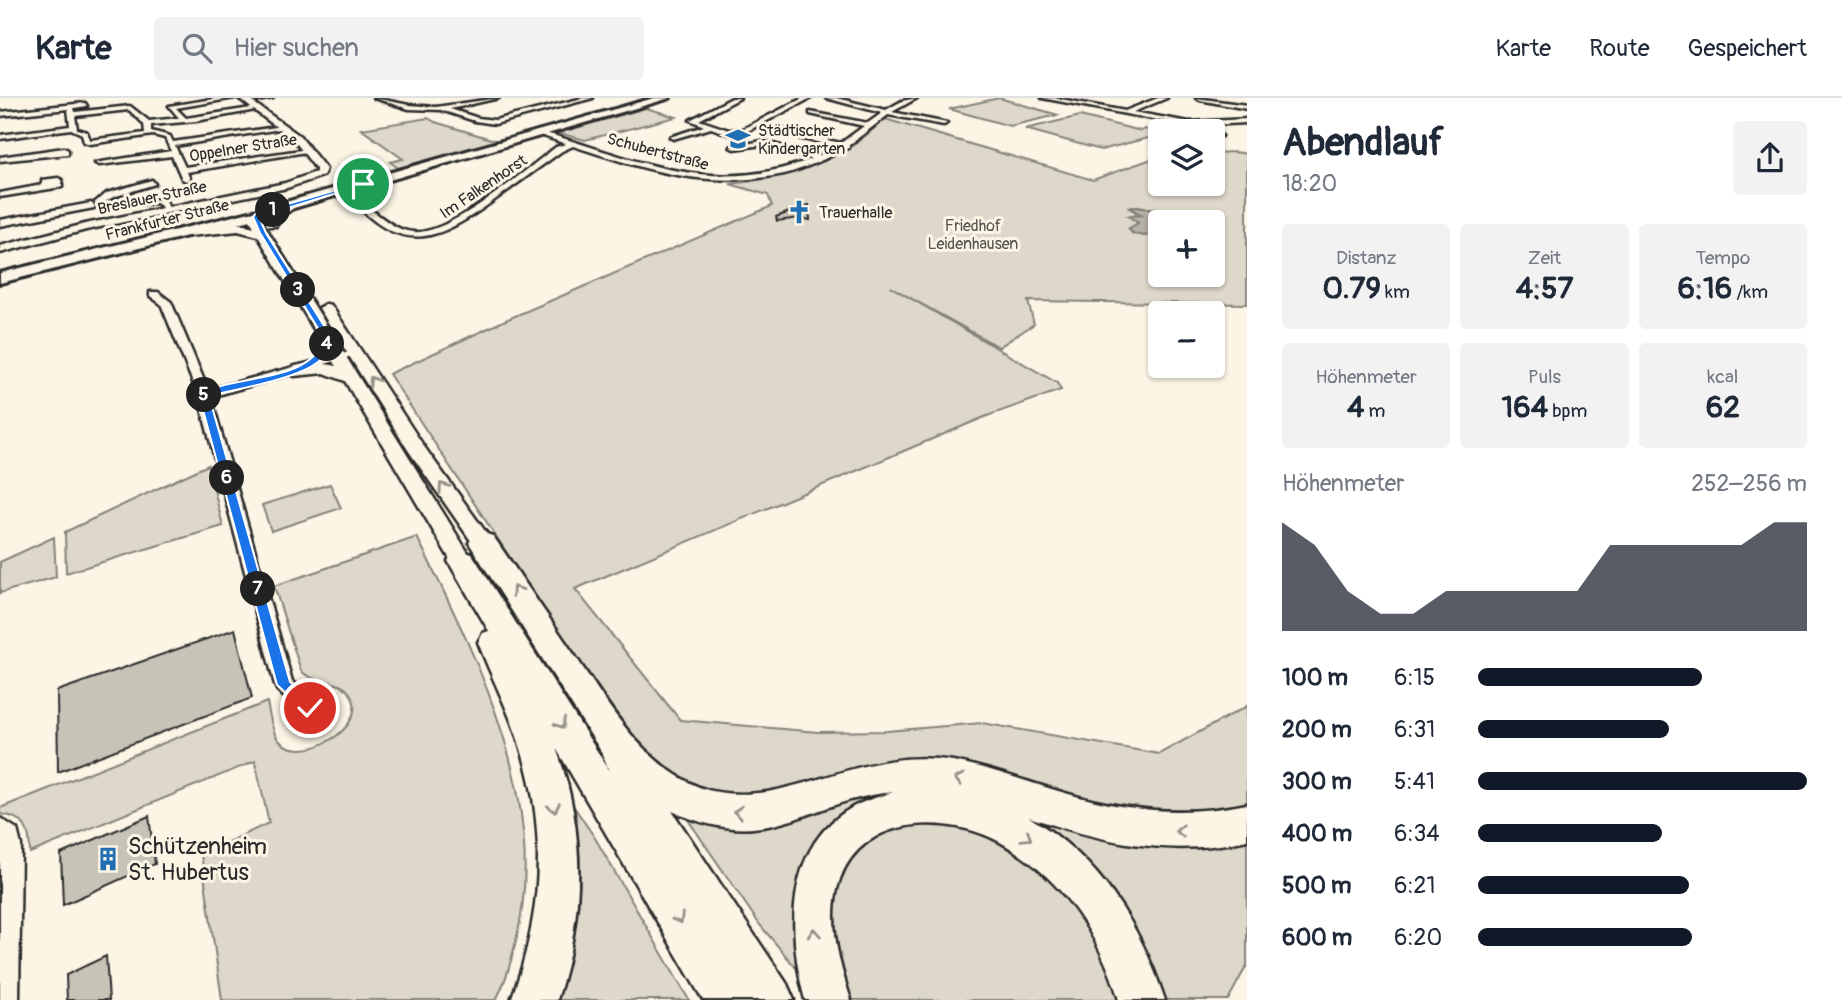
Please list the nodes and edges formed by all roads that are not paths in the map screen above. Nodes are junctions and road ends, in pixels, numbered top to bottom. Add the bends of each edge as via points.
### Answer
1 (232, 98) edge
2 (270, 98) edge
3 (377, 98) edge
4 (494, 98) edge
5 (590, 98) edge
6 (664, 98) edge
7 (737, 98) edge
8 (808, 98) edge
9 (829, 98) edge
10 (1045, 98) edge
11 (1164, 98) edge
12 (1200, 98) edge
13 (127, 100) dead end
14 (244, 100) edge
15 (205, 102) junction
16 (913, 102) edge
17 (1247, 107) edge
18 (258, 109) junction
19 (443, 109) junction
20 (72, 110) junction
21 (923, 110) dead end
22 (812, 113) dead end
23 (889, 113) junction
24 (1124, 113) junction
25 (0, 114) edge
26 (222, 116) junction
27 (952, 118) dead end
28 (839, 119) junction
29 (1159, 119) edge
30 (185, 120) junction
31 (1247, 121) edge
32 (1225, 122) edge
33 (147, 123) junction
34 (944, 123) dead end
35 (819, 125) dead end
36 (872, 126) junction
37 (74, 127) junction
38 (711, 127) junction
39 (283, 128) junction
40 (778, 130) dead end
41 (150, 134) junction
42 (542, 134) junction
43 (0, 137) edge
44 (673, 137) dead end
45 (804, 137) junction
46 (574, 143) junction
47 (171, 144) junction
48 (846, 146) junction
49 (725, 148) dead end
50 (781, 148) junction
51 (308, 151) junction
52 (43, 153) dead end
53 (175, 153) junction
54 (0, 159) edge
55 (820, 159) junction
56 (99, 163) dead end
57 (152, 181) dead end
58 (47, 187) dead end
59 (0, 195) edge
60 (291, 205) junction
61 (91, 206) dead end
62 (167, 209) junction
63 (367, 211) dead end
64 (258, 214) junction
65 (0, 223) edge
66 (267, 229) junction
67 (185, 233) junction
68 (0, 250) edge
69 (0, 278) edge
70 (154, 294) dead end
71 (329, 340) junction
72 (348, 356) junction
73 (294, 371) junction
74 (351, 377) junction
75 (204, 395) junction
76 (472, 552) junction
77 (315, 712) dead end
78 (611, 737) junction
79 (1247, 822) edge
80 (0, 828) edge
81 (6, 1000) edge
82 (534, 1000) edge
83 (728, 1000) edge
84 (771, 1000) edge
85 (828, 1000) edge
86 (1142, 1000) edge

1 - 15 street
2 - 14 street
3 - 19 street via 414,110
4 - 19 street
5 - 19 street via 495,122
6 - 42 main road, Frankfurter Straße
7 - 38 street via 693,120
8 - 38 street via 742,132
9 - 23 street
10 - 24 street
11 - 24 street
12 - 17 street
13 - 20 street
14 - 18 street
15 - 26 street
15 - 30 street via 171,107
16 - 23 street, Schubertstraße via 901,103
18 - 26 street
18 - 39 street
20 - 25 street
20 - 33 street via 130,108
20 - 37 street
21 - 27 street
22 - 28 street
23 - 34 street
23 - 36 street, Schubertstraße
24 - 29 street
26 - 30 street
28 - 35 street
28 - 36 street
30 - 33 street
31 - 32 street
33 - 41 street
36 - 48 street, Schubertstraße
37 - 41 street via 85,132 90,142
37 - 43 street
38 - 44 street
39 - 47 street
39 - 51 street
40 - 45 street
41 - 47 street via 168,137
42 - 46 street, Schubertstraße
42 - 60 main road, Frankfurter Straße
45 - 48 street
45 - 50 street
46 - 55 street, Schubertstraße via 677,173 726,181 774,176
46 - 63 street, Im Falkenhorst via 443,229 411,236 396,233
47 - 53 street
48 - 55 street, Schubertstraße
49 - 50 street via 762,143
50 - 55 street
51 - 53 street, Oppelner Straße via 184,175
51 - 62 street, Breslauer Straße via 321,169 311,178
52 - 54 street
53 - 56 street
57 - 62 street via 99,203 152,200 163,202
58 - 59 street
60 - 64 main road, Frankfurter Straße
60 - 66 main road
61 - 65 street
62 - 68 street, Breslauer Straße
64 - 66 main road via 256,220
64 - 67 main road, Frankfurter Straße
66 - 67 main road
66 - 71 main road
66 - 72 main road
67 - 69 main road, Frankfurter Straße
70 - 75 street via 166,302
71 - 72 main road
71 - 73 main road via 317,359
72 - 73 street
72 - 74 main road
76 -> 72 main road via 417,450
73 - 74 main road via 326,368
73 - 75 street
74 - 76 main road
75 - 77 street via 284,685
78 -> 76 highway
76 -> 82 highway via 540,752 557,826 556,922
76 -> 83 highway
79 -> 78 highway via 1193,831 1131,827 982,785 916,774 868,778 776,810 734,813 672,794
78 - 84 highway via 679,858
80 - 81 street via 9,836 10,845
85 -> 86 highway via 813,928 825,864 844,839 869,819 927,805 1000,822 1064,866 1112,925

